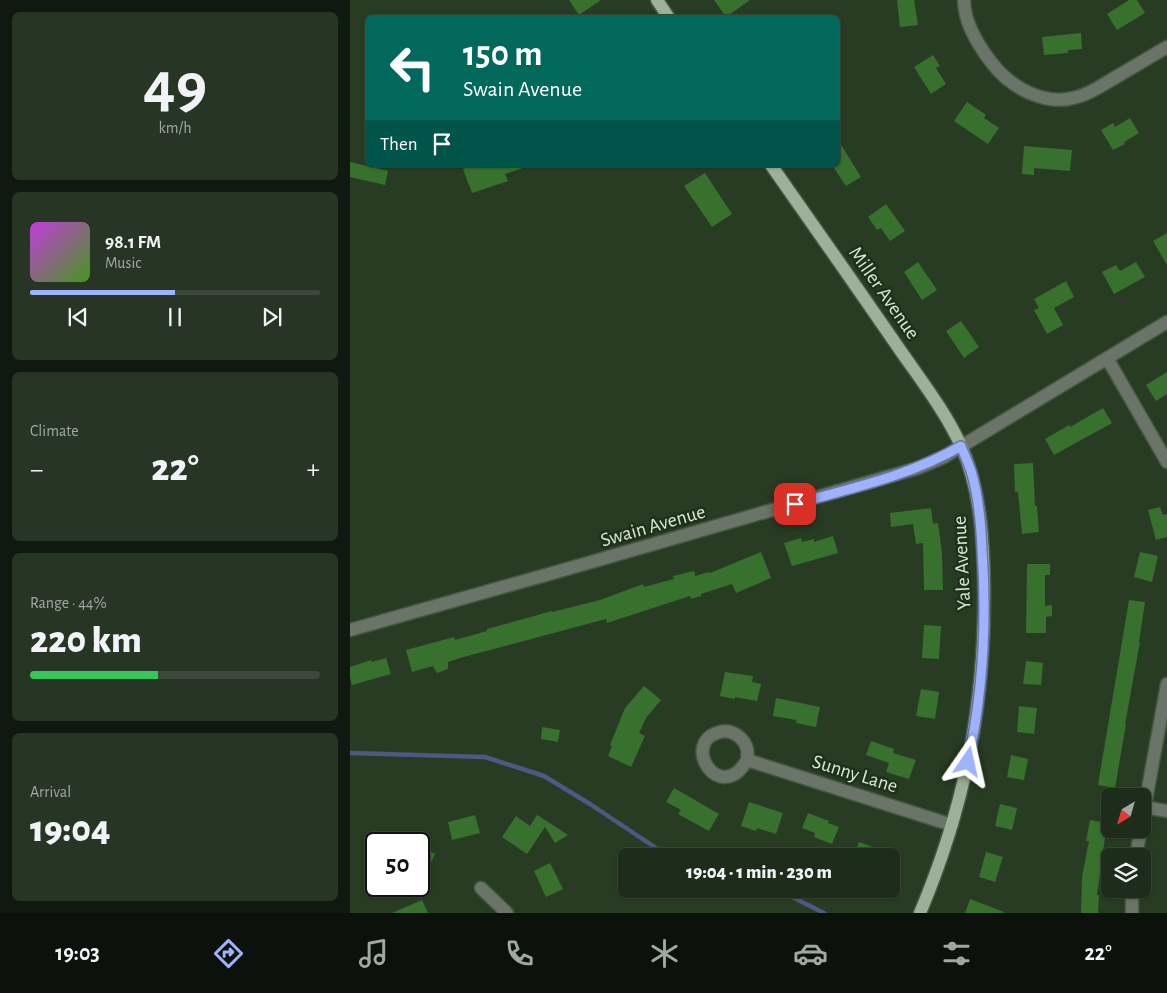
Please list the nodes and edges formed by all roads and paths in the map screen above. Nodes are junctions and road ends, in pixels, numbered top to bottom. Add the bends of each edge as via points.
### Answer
1 (657, 0) edge
2 (964, 0) edge
3 (667, 15) edge
4 (1167, 47) edge
5 (772, 167) edge
6 (1167, 322) edge
7 (1107, 358) junction
8 (961, 446) junction
9 (1167, 462) edge
10 (350, 630) edge
11 (1167, 684) edge
12 (747, 760) dead end
13 (1148, 788) edge
14 (1151, 808) edge
15 (1167, 811) edge
16 (952, 825) junction
17 (481, 888) dead end
18 (1132, 898) edge
19 (507, 913) edge
20 (920, 913) edge
21 (1132, 913) edge

1 - 3 main road
2 - 4 street via 971,28 997,70 1015,86 1034,95 1056,99 1077,97
5 - 8 main road, Miller Avenue via 927,388
6 - 7 street
7 - 8 street
7 - 9 street
8 - 10 street, Swain Avenue via 942,458 890,477
8 - 16 main road, Yale Avenue via 971,471 982,538 983,656 979,699 964,781
11 - 13 street
12 - 16 street, Sunny Lane
14 - 15 street
16 - 20 main road, Yale Avenue
17 - 19 street
18 - 21 street

